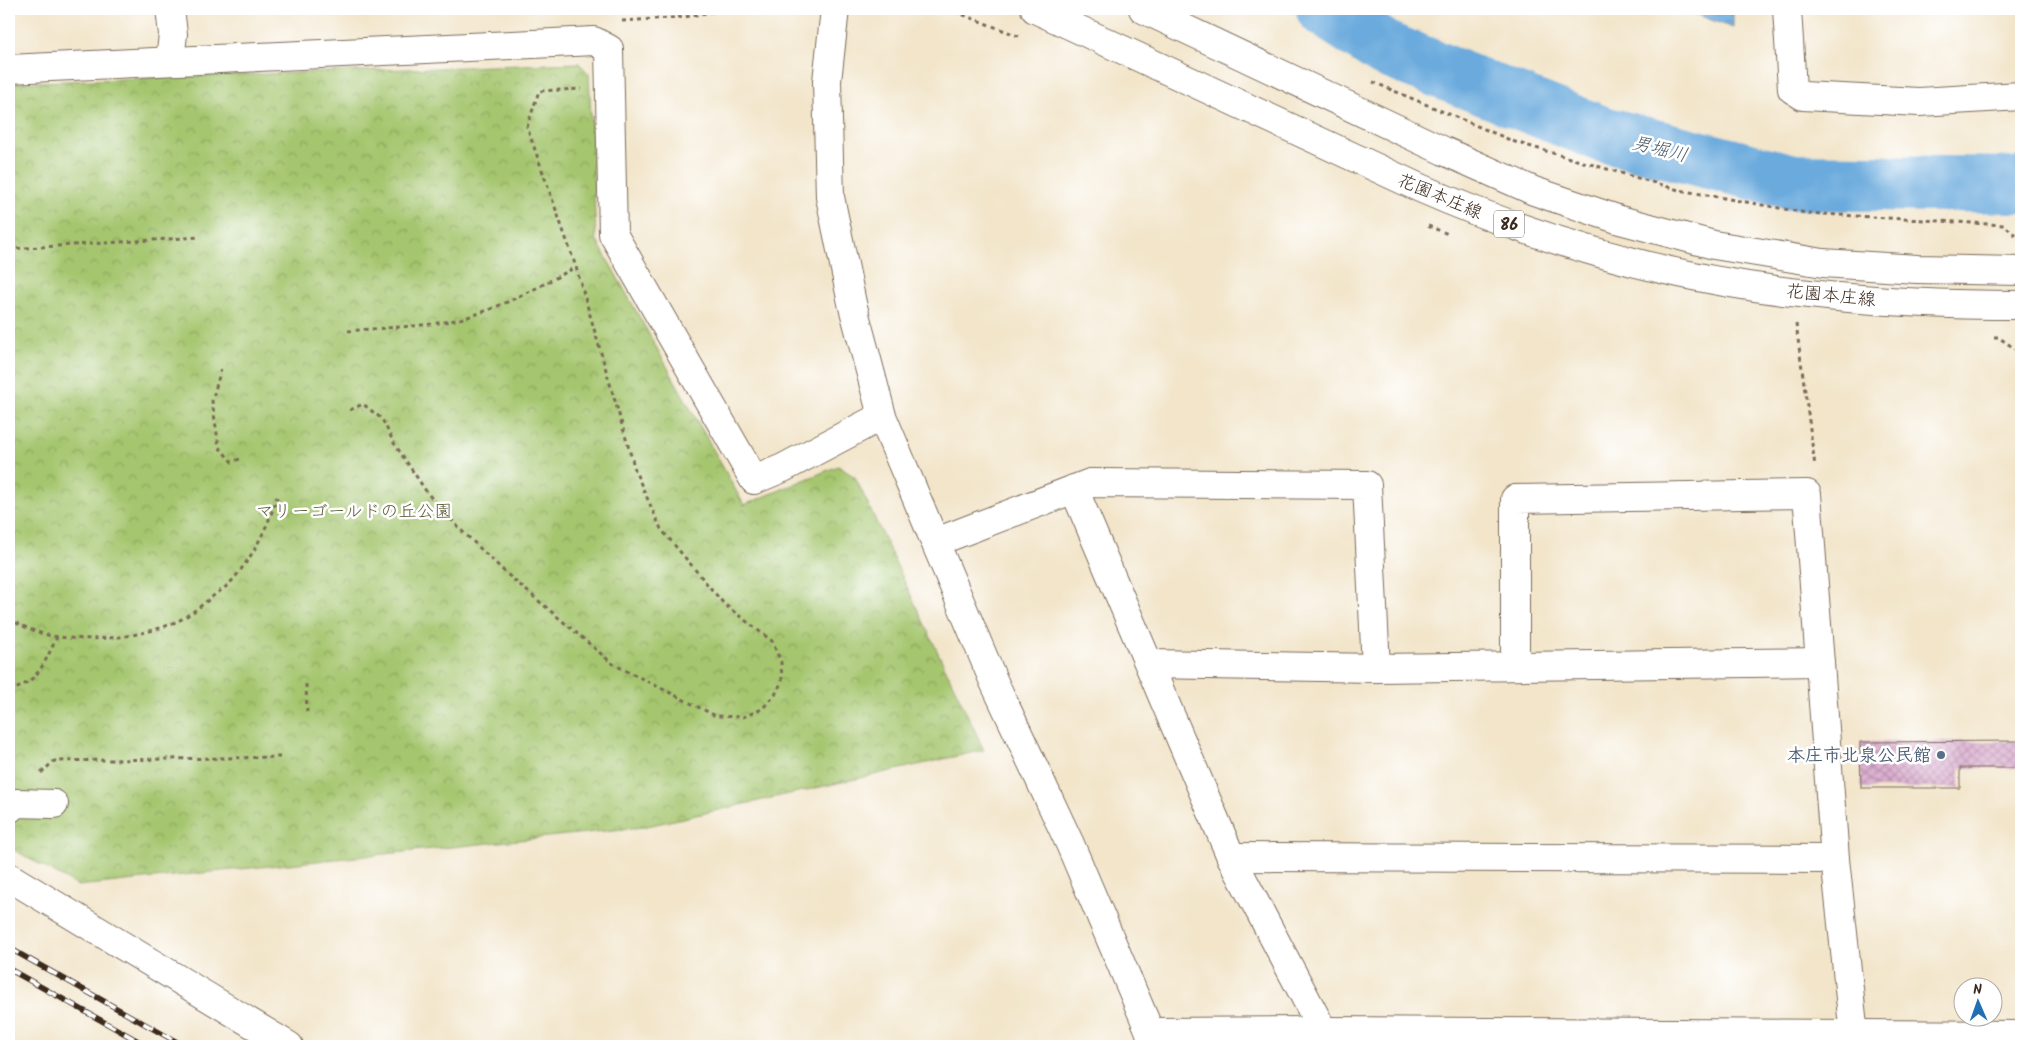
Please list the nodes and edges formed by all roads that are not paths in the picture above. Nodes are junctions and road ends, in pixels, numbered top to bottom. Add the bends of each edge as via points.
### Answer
1 (835, 9) edge
2 (1035, 9) edge
3 (1143, 9) edge
4 (1787, 9) edge
5 (172, 22) edge
6 (170, 61) junction
7 (9, 69) edge
8 (2021, 96) edge
9 (2021, 271) edge
10 (2021, 305) edge
11 (882, 416) junction
12 (1074, 488) junction
13 (936, 542) junction
14 (1820, 662) junction
15 (1150, 664) junction
16 (1515, 666) junction
17 (1376, 668) junction
18 (54, 804) dead end
19 (9, 809) edge
20 (1231, 857) junction
21 (1835, 858) junction
22 (9, 877) edge
23 (1323, 1031) junction
24 (1854, 1035) junction
25 (2021, 1035) edge
26 (1151, 1039) edge
27 (1540, 1040) edge
28 (289, 1046) edge

1 - 11 street via 827,81 830,197 852,303
2 - 10 street, 花園本庄線 / 86 via 1420,188 1570,245 1726,282 1809,294 1909,302
3 - 9 street, 花園本庄線 / 86 via 1534,191 1620,220 1714,245 1823,263
4 - 8 street via 1792,89 1802,96 1919,102
5 - 6 street
6 - 7 street
6 - 11 street via 594,41 609,49 613,234 754,480
11 - 13 street
12 - 13 street
12 - 15 street
12 - 17 street via 1090,483 1368,484
13 - 26 street via 994,682 1070,844
14 - 16 street
14 - 16 street via 1807,494 1515,499
14 - 21 street
15 - 17 street
15 - 20 street
16 - 17 street
18 - 19 street via 16,803
20 - 21 street
20 - 23 street
21 - 24 street
22 - 28 street
23 - 26 street
23 - 27 street
24 - 25 street
24 - 27 street

